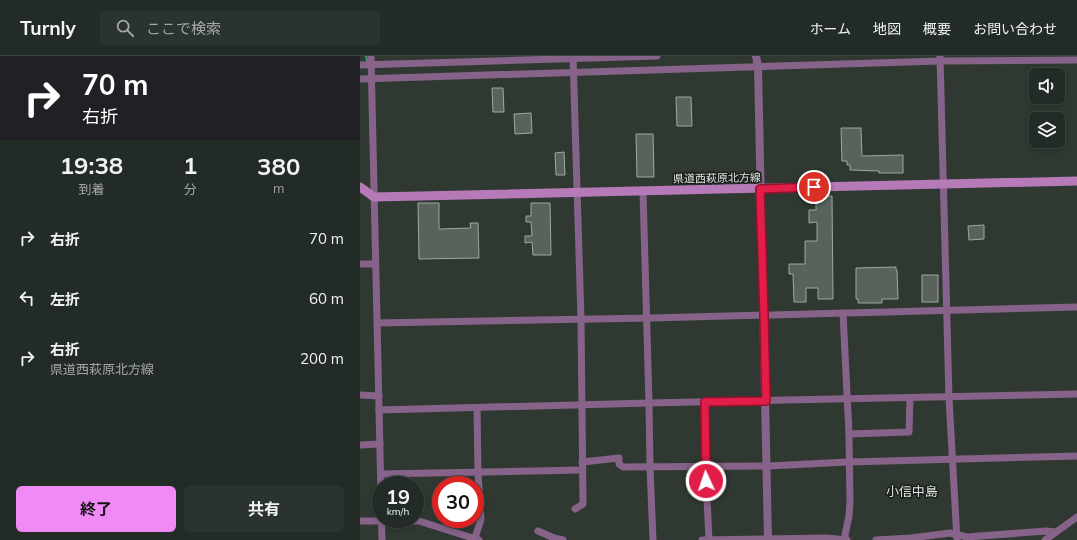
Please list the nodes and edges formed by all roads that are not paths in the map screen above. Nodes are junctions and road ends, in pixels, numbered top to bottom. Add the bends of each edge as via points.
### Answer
1 (371, 56) edge
2 (657, 56) edge
3 (756, 56) edge
4 (573, 57) edge
5 (940, 59) edge
6 (1077, 60) edge
7 (371, 64) junction
8 (360, 65) edge
9 (758, 66) junction
10 (574, 72) junction
11 (360, 78) edge
12 (371, 78) junction
13 (1077, 181) edge
14 (944, 184) junction
15 (360, 187) edge
16 (760, 189) junction
17 (577, 192) junction
18 (643, 192) junction
19 (374, 197) junction
20 (360, 264) edge
21 (375, 264) junction
22 (1077, 307) edge
23 (947, 310) junction
24 (843, 313) junction
25 (764, 315) junction
26 (646, 318) junction
27 (580, 319) junction
28 (377, 323) junction
29 (1077, 394) edge
30 (360, 395) edge
31 (379, 396) junction
32 (910, 398) junction
33 (949, 398) junction
34 (847, 400) junction
35 (766, 401) junction
36 (705, 402) junction
37 (649, 403) junction
38 (581, 405) junction
39 (477, 408) junction
40 (379, 410) junction
41 (849, 434) junction
42 (380, 444) junction
43 (360, 445) edge
44 (1077, 456) edge
45 (953, 460) junction
46 (582, 462) junction
47 (848, 462) junction
48 (768, 466) junction
49 (650, 467) junction
50 (706, 467) junction
51 (582, 470) junction
52 (478, 473) junction
53 (381, 474) joint
54 (575, 509) dead end
55 (1077, 517) edge
56 (360, 521) edge
57 (372, 522) edge
58 (424, 523) edge
59 (381, 528) edge
60 (538, 531) dead end
61 (1056, 532) junction
62 (957, 537) edge
63 (477, 539) edge
64 (382, 540) edge
65 (563, 540) edge
66 (653, 540) edge
67 (702, 540) edge
68 (709, 540) edge
69 (768, 540) edge
70 (844, 540) edge
71 (847, 540) edge
72 (876, 540) edge
73 (1044, 540) edge

1 - 7 street
2 - 4 street
3 - 9 street
4 - 7 street
4 - 10 street
5 - 6 street
5 - 9 street
5 - 14 street
7 - 8 street
7 - 12 street
9 - 10 street
9 - 16 street
10 - 12 street
10 - 17 street
11 - 12 street
12 - 19 street
13 - 14 main road, 県道西萩原北方線
14 - 16 main road, 県道西萩原北方線
14 - 23 street
15 - 19 main road
16 - 18 main road, 県道西萩原北方線
16 - 25 street
17 - 18 main road, 県道西萩原北方線
17 - 19 main road, 県道西萩原北方線
17 - 27 street
18 - 26 street
19 - 21 street
20 - 21 street
21 - 28 street
22 - 23 street
23 - 24 street
23 - 33 street
24 - 25 street
24 - 34 street
25 - 26 street
25 - 35 street
26 - 27 street
26 - 37 street
27 - 28 street
27 - 38 street
28 - 31 street
29 - 33 street
30 - 31 street
31 - 40 street
32 - 33 street
32 - 34 street
32 - 41 street via 909,432
33 - 45 street
34 - 35 street
34 - 41 street
35 - 36 street
35 - 48 street
36 - 37 street
36 - 50 street
37 - 38 street
37 - 49 street
38 - 39 street
38 - 46 street
39 - 40 street
39 - 52 street
40 - 42 street
41 - 47 street
42 - 43 street
42 - 53 street
44 - 45 street
45 - 47 street
45 - 62 street
46 - 49 street via 618,458 619,464 623,467
46 - 51 street
47 - 48 street
47 - 70 street via 849,509
48 - 50 street
48 - 69 street
49 - 50 street
49 - 66 street
50 - 68 street
51 - 52 street
51 - 54 street via 583,504
52 - 53 street
52 - 63 street via 481,519
55 - 61 street
56 - 57 street
58 - 63 street
59 - 64 street
60 - 65 street
61 - 62 street via 1046,530
61 - 73 street
62 - 72 street via 950,533
67 - 68 street
68 - 69 street
69 - 70 street
70 - 71 street

